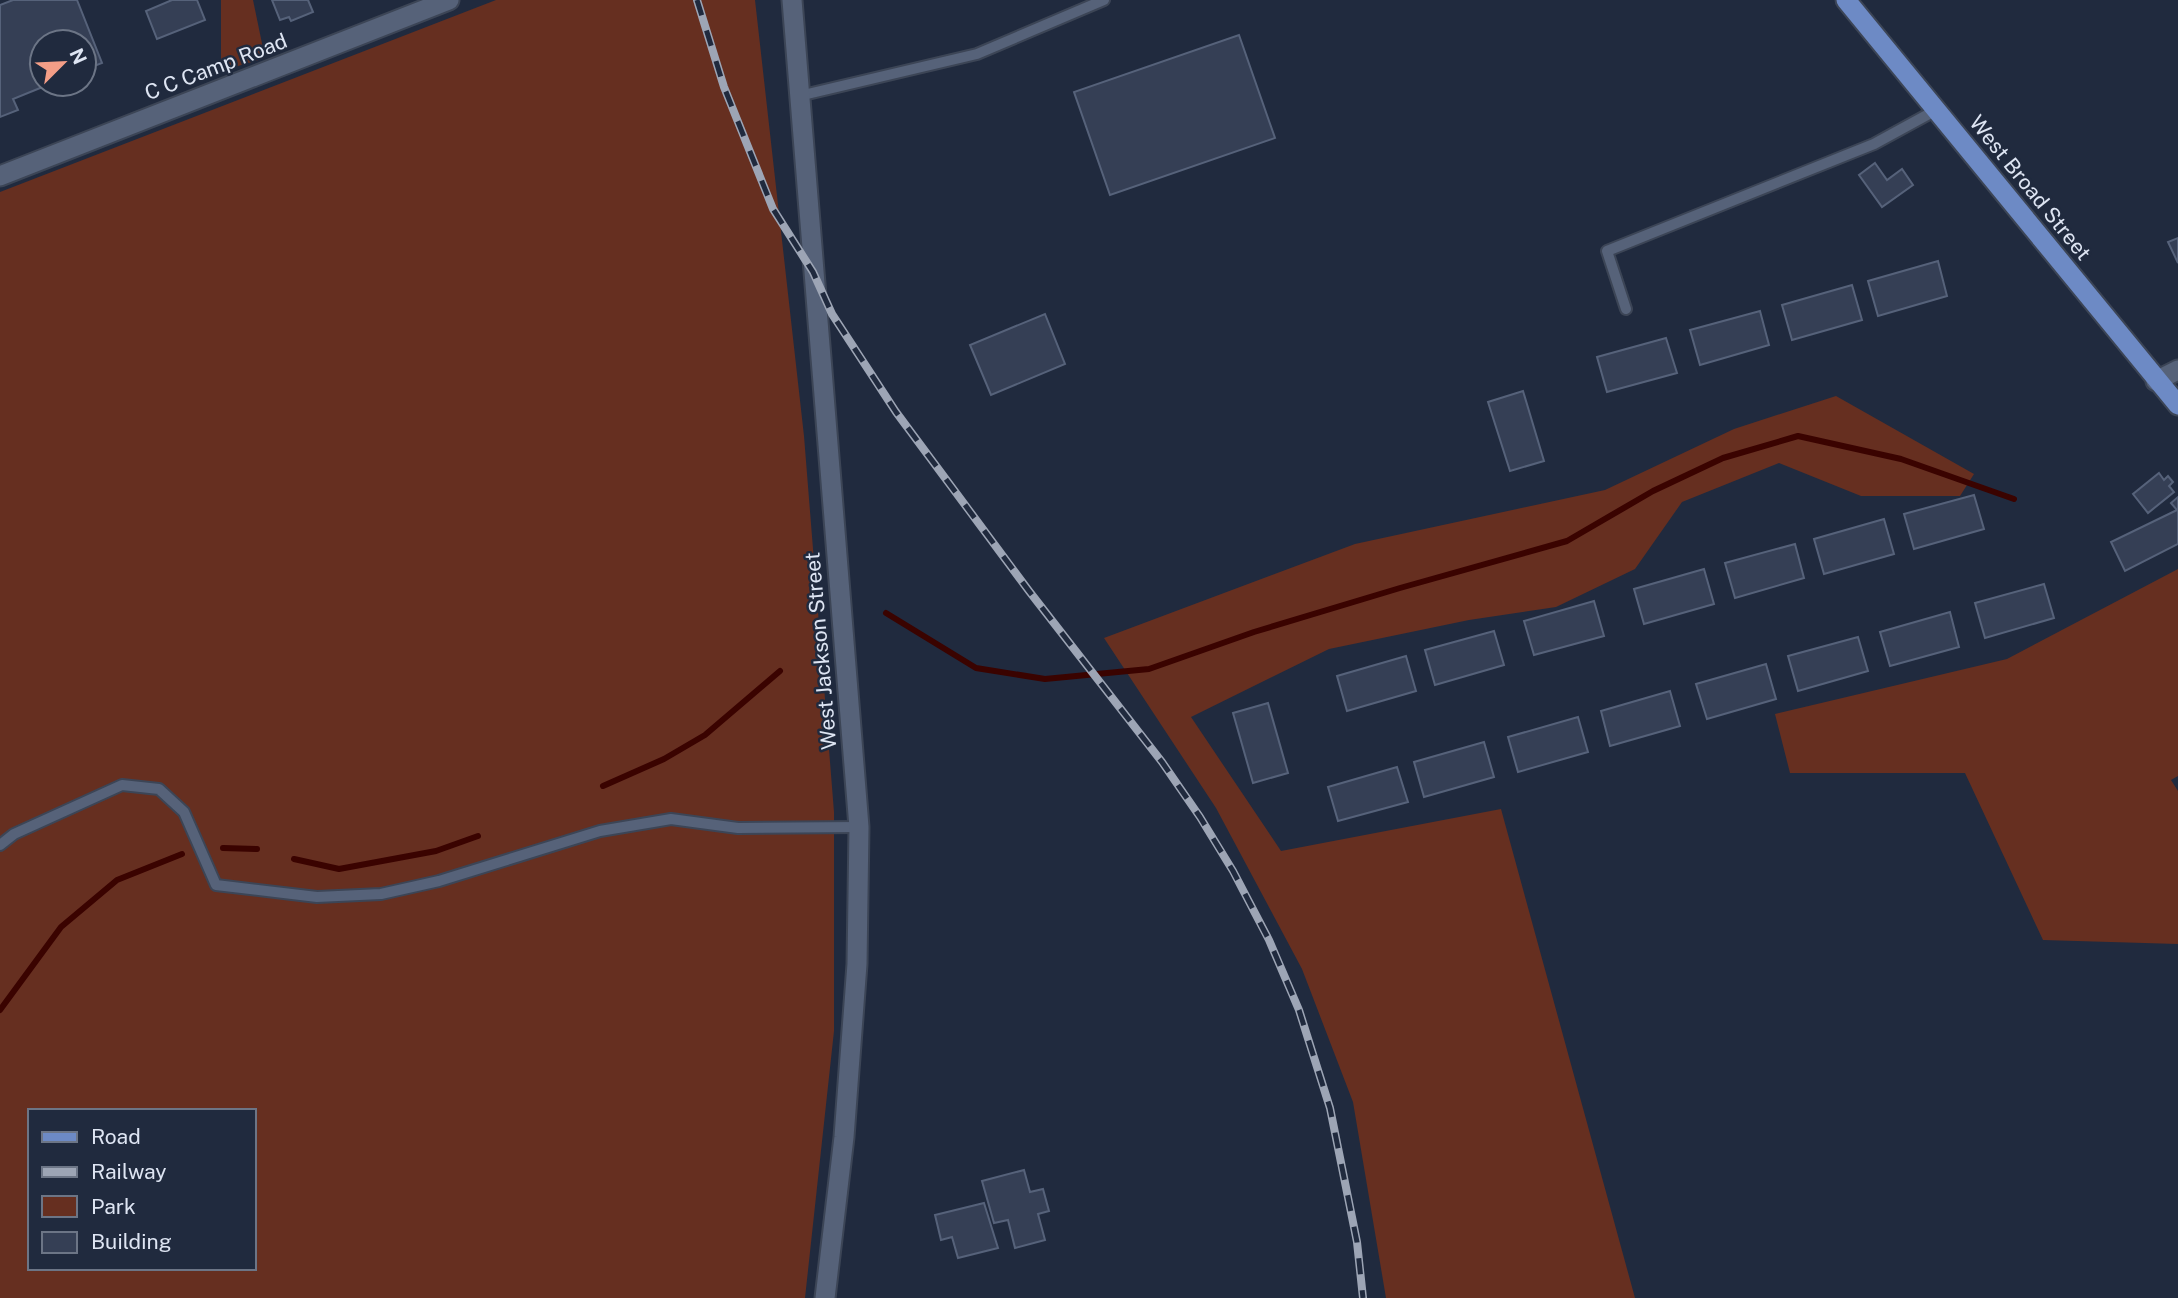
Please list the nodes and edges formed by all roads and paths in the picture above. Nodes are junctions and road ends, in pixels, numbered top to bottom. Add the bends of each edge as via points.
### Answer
1 (449, 0) edge
2 (792, 0) edge
3 (1104, 0) edge
4 (1846, 0) edge
5 (799, 96) junction
6 (1938, 109) junction
7 (0, 176) edge
8 (1626, 309) dead end
9 (2178, 370) edge
10 (2156, 381) junction
11 (2178, 405) edge
12 (859, 827) junction
13 (0, 845) edge
14 (825, 1298) edge

1 - 7 street, C C Camp Road
2 - 5 street, West Jackson Street
3 - 5 lane via 976,54
4 - 6 main road, West Broad Street
5 - 12 street, West Jackson Street
6 - 8 lane via 1874,144 1607,251
6 - 10 main road, West Broad Street
9 - 10 street
10 - 11 main road, West Broad Street
12 - 13 lane via 738,828 671,819 600,831 382,894 317,897 216,885 184,811 159,789 122,785 26,828
12 - 14 street, West Jackson Street via 856,977

